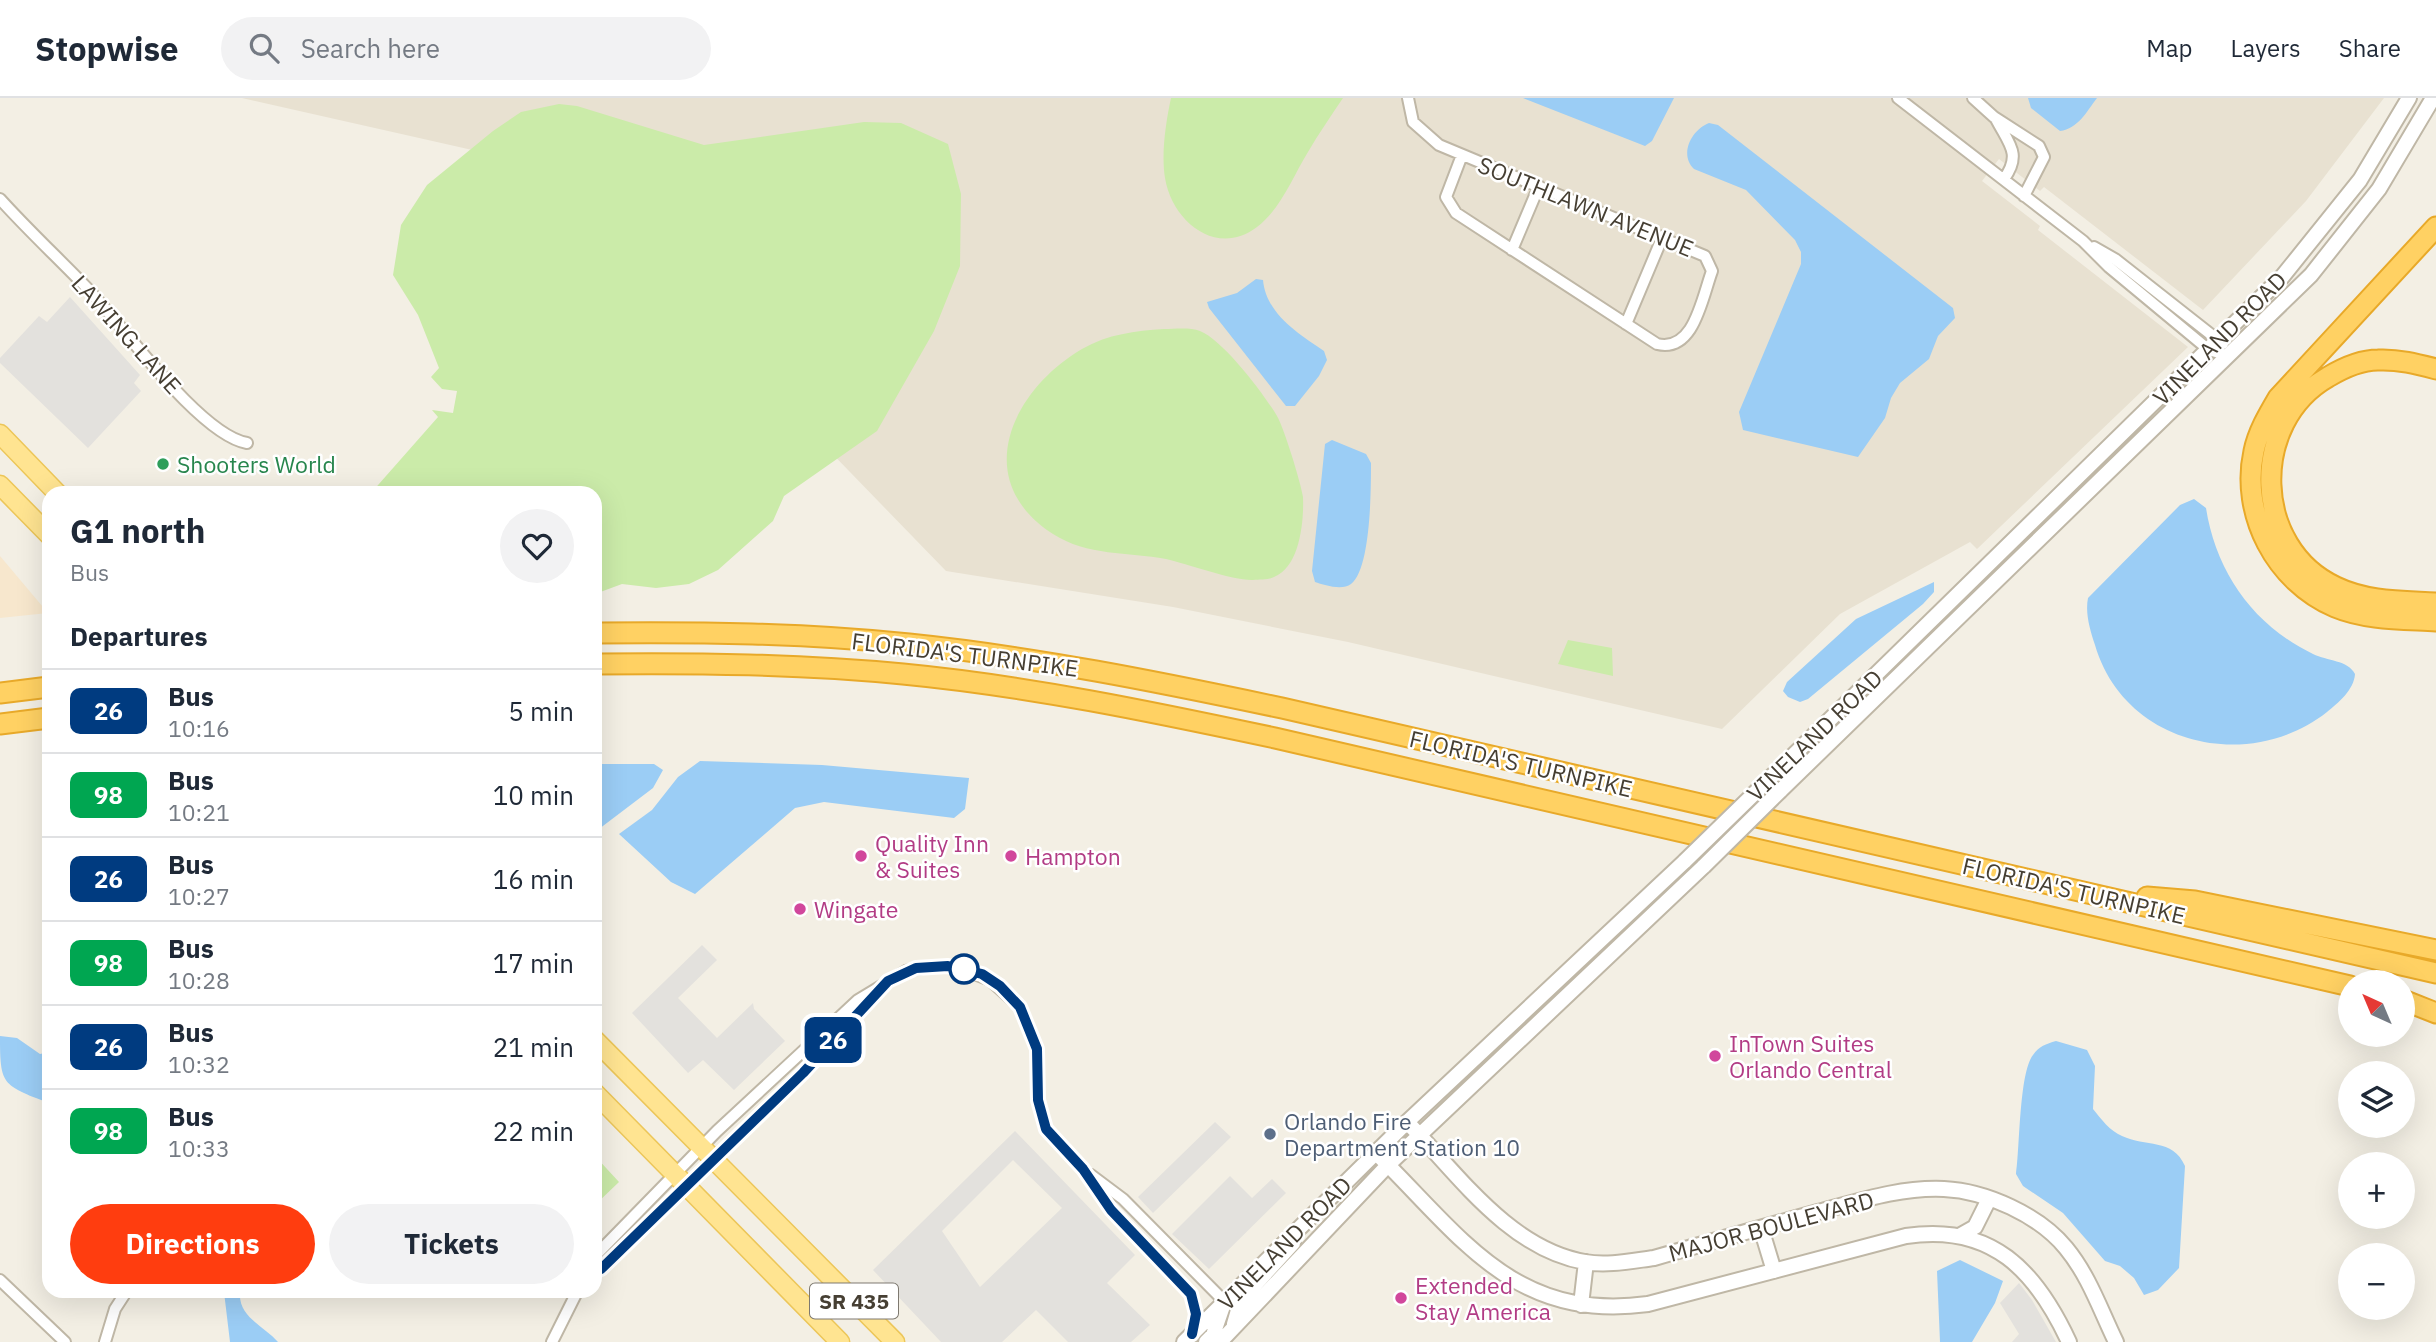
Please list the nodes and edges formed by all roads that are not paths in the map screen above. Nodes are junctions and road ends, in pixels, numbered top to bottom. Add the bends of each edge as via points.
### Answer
1 (1408, 98) edge
2 (1898, 98) edge
3 (1973, 98) edge
4 (2433, 98) edge
5 (2407, 103) edge
6 (1994, 117) junction
7 (2423, 118) junction
8 (2030, 139) junction
9 (2014, 154) junction
10 (1462, 155) junction
11 (2004, 179) junction
12 (1539, 186) junction
13 (2024, 196) junction
14 (0, 199) edge
15 (0, 209) edge
16 (14, 214) junction
17 (2436, 227) edge
18 (1663, 236) junction
19 (1512, 250) junction
20 (1626, 324) junction
21 (2214, 344) junction
22 (2229, 356) junction
23 (2436, 369) edge
24 (0, 434) edge
25 (247, 443) dead end
26 (0, 485) edge
27 (50, 486) edge
28 (2063, 491) junction
29 (2076, 505) junction
30 (42, 528) edge
31 (2010, 544) junction
32 (2022, 556) junction
33 (2436, 603) edge
34 (2436, 621) edge
35 (602, 633) edge
36 (602, 664) edge
37 (42, 688) edge
38 (0, 693) edge
39 (42, 719) edge
40 (0, 724) edge
41 (2076, 891) junction
42 (2436, 950) edge
43 (2436, 973) edge
44 (888, 981) junction
45 (2338, 983) edge
46 (2415, 1001) edge
47 (2415, 1004) edge
48 (2436, 1005) edge
49 (2436, 1013) edge
50 (807, 1045) junction
51 (602, 1047) edge
52 (818, 1057) junction
53 (602, 1100) edge
54 (1407, 1122) junction
55 (1419, 1135) junction
56 (702, 1146) junction
57 (1375, 1152) junction
58 (715, 1159) junction
59 (1388, 1165) junction
60 (1083, 1169) junction
61 (680, 1180) junction
62 (1123, 1199) junction
63 (1989, 1199) junction
64 (1111, 1210) junction
65 (1316, 1211) junction
66 (1761, 1228) junction
67 (1959, 1236) junction
68 (602, 1250) edge
69 (1586, 1262) junction
70 (602, 1268) edge
71 (1774, 1271) junction
72 (0, 1280) edge
73 (122, 1298) edge
74 (574, 1298) edge
75 (1225, 1302) junction
76 (1581, 1305) junction
77 (1233, 1329) junction
78 (1188, 1338) edge
79 (2111, 1340) edge
80 (65, 1342) edge
81 (105, 1342) edge
82 (552, 1342) edge
83 (840, 1342) edge
84 (895, 1342) edge
85 (1206, 1342) edge
86 (1220, 1342) edge
87 (2069, 1342) edge

1 - 10 street, SOUTHLAWN AVENUE via 1419,130
2 - 11 street
3 - 6 street
4 - 7 street, VINELAND ROAD
5 - 7 street
5 - 21 street, VINELAND ROAD via 2334,215
6 - 8 street
6 - 9 street
7 - 22 street, VINELAND ROAD via 2379,189 2334,249
8 - 9 street
8 - 13 street via 2044,156
9 - 11 street via 2014,166
10 - 12 street, SOUTHLAWN AVENUE
10 - 19 street, SOUTHLAWN AVENUE via 1448,188 1448,205
11 - 13 street
12 - 18 street, SOUTHLAWN AVENUE
12 - 19 street
13 - 21 street via 2082,241 2115,259
14 - 16 street, LAWING LANE
15 - 16 street, LAWING LANE
16 - 25 street, LAWING LANE via 202,416 230,438
17 - 34 highway via 2278,398 2254,450 2251,483 2253,505 2267,545 2304,588 2352,612
18 - 20 street
18 - 20 street, SOUTHLAWN AVENUE via 1705,256 1712,271 1688,335 1665,346
19 - 20 street, SOUTHLAWN AVENUE
21 - 22 street
21 - 28 street, VINELAND ROAD
22 - 29 street, VINELAND ROAD
23 - 33 highway via 2376,359 2345,367 2320,382 2296,403 2280,429 2271,457 2269,489 2290,548 2318,577 2372,598
24 - 27 main road
26 - 30 main road
28 - 29 street
28 - 31 street, VINELAND ROAD
29 - 32 street, VINELAND ROAD
31 - 32 street
31 - 54 street, VINELAND ROAD, bridge via 1685,861
32 - 55 street, VINELAND ROAD, bridge
35 - 41 highway, FLORIDA'S TURNPIKE via 800,635 1050,663 1282,708
36 - 45 highway, FLORIDA'S TURNPIKE via 799,665 906,674 1157,713
37 - 38 highway
39 - 40 highway
41 - 42 highway via 2194,901
41 - 43 highway, FLORIDA'S TURNPIKE
44 - 50 street via 858,1000
44 - 52 street
44 - 60 street via 916,968 948,966 982,974 1007,992 1026,1017 1034,1038 1044,1125
46 - 48 highway
47 - 49 highway
50 - 52 street
50 - 56 street
51 - 56 main road, SR 435
52 - 58 street
53 - 61 main road, SR 435
54 - 55 street, MAJOR BOULEVARD
54 - 57 street, VINELAND ROAD
55 - 59 street, VINELAND ROAD
55 - 69 street, MAJOR BOULEVARD via 1504,1222 1558,1255
56 - 58 main road, SR 435
56 - 61 street
57 - 59 street, MAJOR BOULEVARD
57 - 65 street, VINELAND ROAD
58 - 61 street
58 - 84 main road, SR 435
59 - 76 street, MAJOR BOULEVARD via 1494,1268 1548,1297
59 - 77 street, VINELAND ROAD
60 - 62 street
60 - 64 street
61 - 68 street
61 - 70 street
61 - 83 main road, SR 435
62 - 64 street
62 - 75 street
63 - 66 street, MAJOR BOULEVARD via 1945,1189 1913,1190
63 - 67 street via 1975,1227
63 - 79 street, MAJOR BOULEVARD via 2037,1224 2064,1246 2086,1276
64 - 78 street via 1191,1294 1196,1314
65 - 75 street, VINELAND ROAD
65 - 77 street via 1282,1259 1241,1300
66 - 69 street, MAJOR BOULEVARD via 1654,1258
66 - 71 street
67 - 71 street, MAJOR BOULEVARD via 1906,1236
67 - 87 street, MAJOR BOULEVARD via 1993,1248 2024,1270 2050,1302
69 - 76 street
71 - 76 street, MAJOR BOULEVARD via 1648,1304 1616,1308
72 - 80 street
73 - 81 street
74 - 82 street
75 - 78 street, VINELAND ROAD
75 - 85 street
77 - 86 street, VINELAND ROAD

